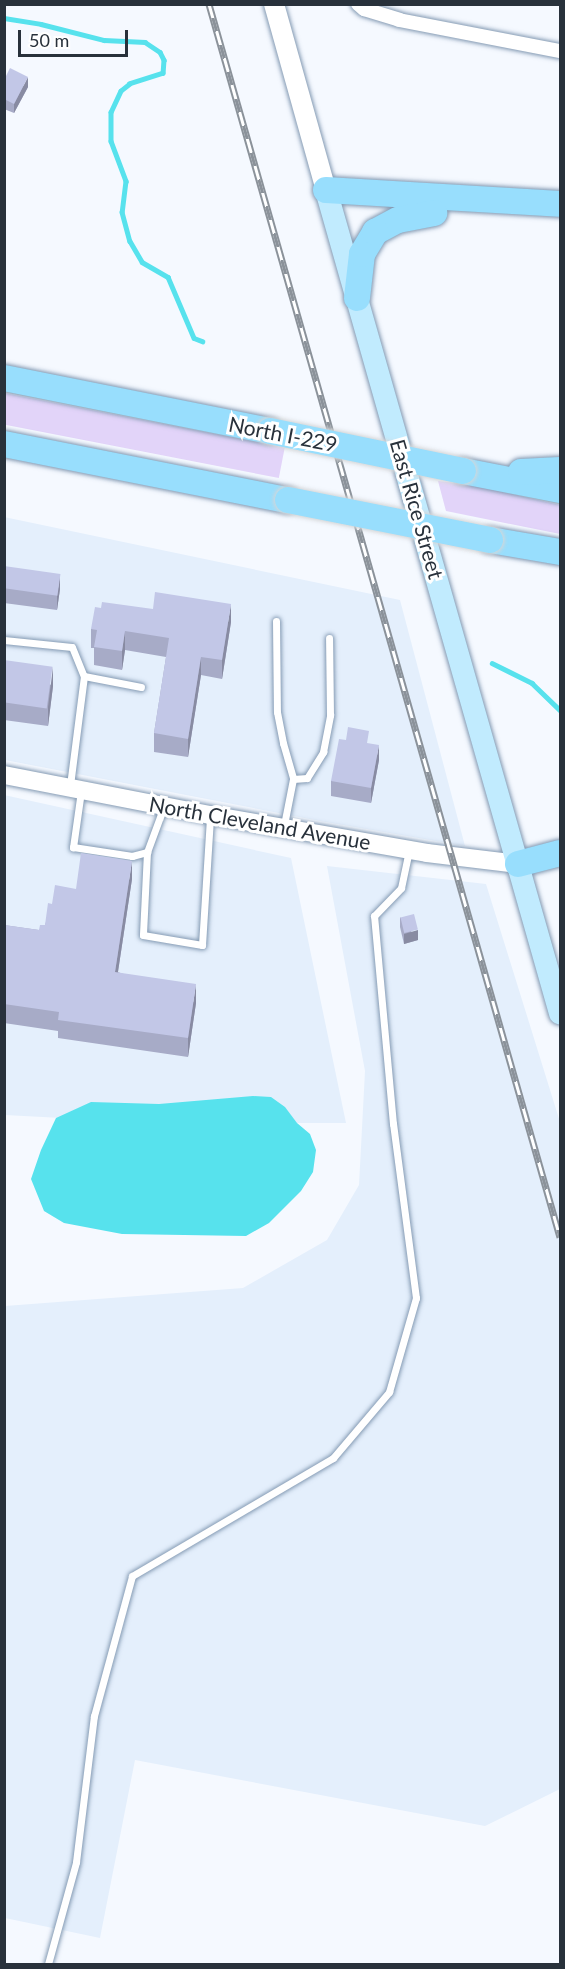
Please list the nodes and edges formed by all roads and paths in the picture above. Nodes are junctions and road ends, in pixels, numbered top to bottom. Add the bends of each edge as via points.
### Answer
1 (274, 4) edge
2 (358, 4) edge
3 (561, 51) edge
4 (329, 198) junction
5 (561, 204) edge
6 (434, 213) junction
7 (561, 220) edge
8 (357, 297) junction
9 (4, 378) edge
10 (4, 444) edge
11 (561, 470) edge
12 (474, 473) junction
13 (561, 490) edge
14 (561, 552) edge
15 (276, 621) dead end
16 (328, 638) dead end
17 (4, 640) edge
18 (84, 676) junction
19 (141, 687) dead end
20 (4, 775) edge
21 (293, 778) junction
22 (75, 789) junction
23 (164, 806) junction
24 (210, 815) junction
25 (283, 828) junction
26 (409, 850) junction
27 (147, 852) junction
28 (561, 854) edge
29 (518, 864) junction
30 (561, 868) edge
31 (561, 1013) edge
32 (48, 1965) edge

1 - 4 main road, East Rice Street
2 - 3 street via 399,20
4 - 5 highway
4 - 6 highway
4 - 8 main road, East Rice Street
6 - 7 highway
6 - 8 highway via 398,220 375,232 362,254
8 - 29 main road, East Rice Street
9 - 12 highway, North I-229, bridge
10 - 14 highway, bridge
11 - 12 highway
12 - 13 highway, North I-229
15 - 21 lane via 277,712
16 - 21 lane via 330,715 323,752 307,778
17 - 18 lane via 72,647
18 - 19 lane
18 - 22 lane
20 - 22 street, North Cleveland Avenue
21 - 25 lane
22 - 23 street, North Cleveland Avenue
22 - 27 lane via 73,847 132,856
23 - 24 street, North Cleveland Avenue
23 - 27 lane
24 - 25 street, North Cleveland Avenue
24 - 27 lane via 202,945 143,935
25 - 26 street, North Cleveland Avenue
26 - 29 street, North Cleveland Avenue
26 - 32 lane via 401,888 374,916 393,1124 416,1298 389,1392 333,1458 132,1576 94,1716 76,1862
28 - 29 highway
29 - 30 highway
29 - 31 main road, East Rice Street

